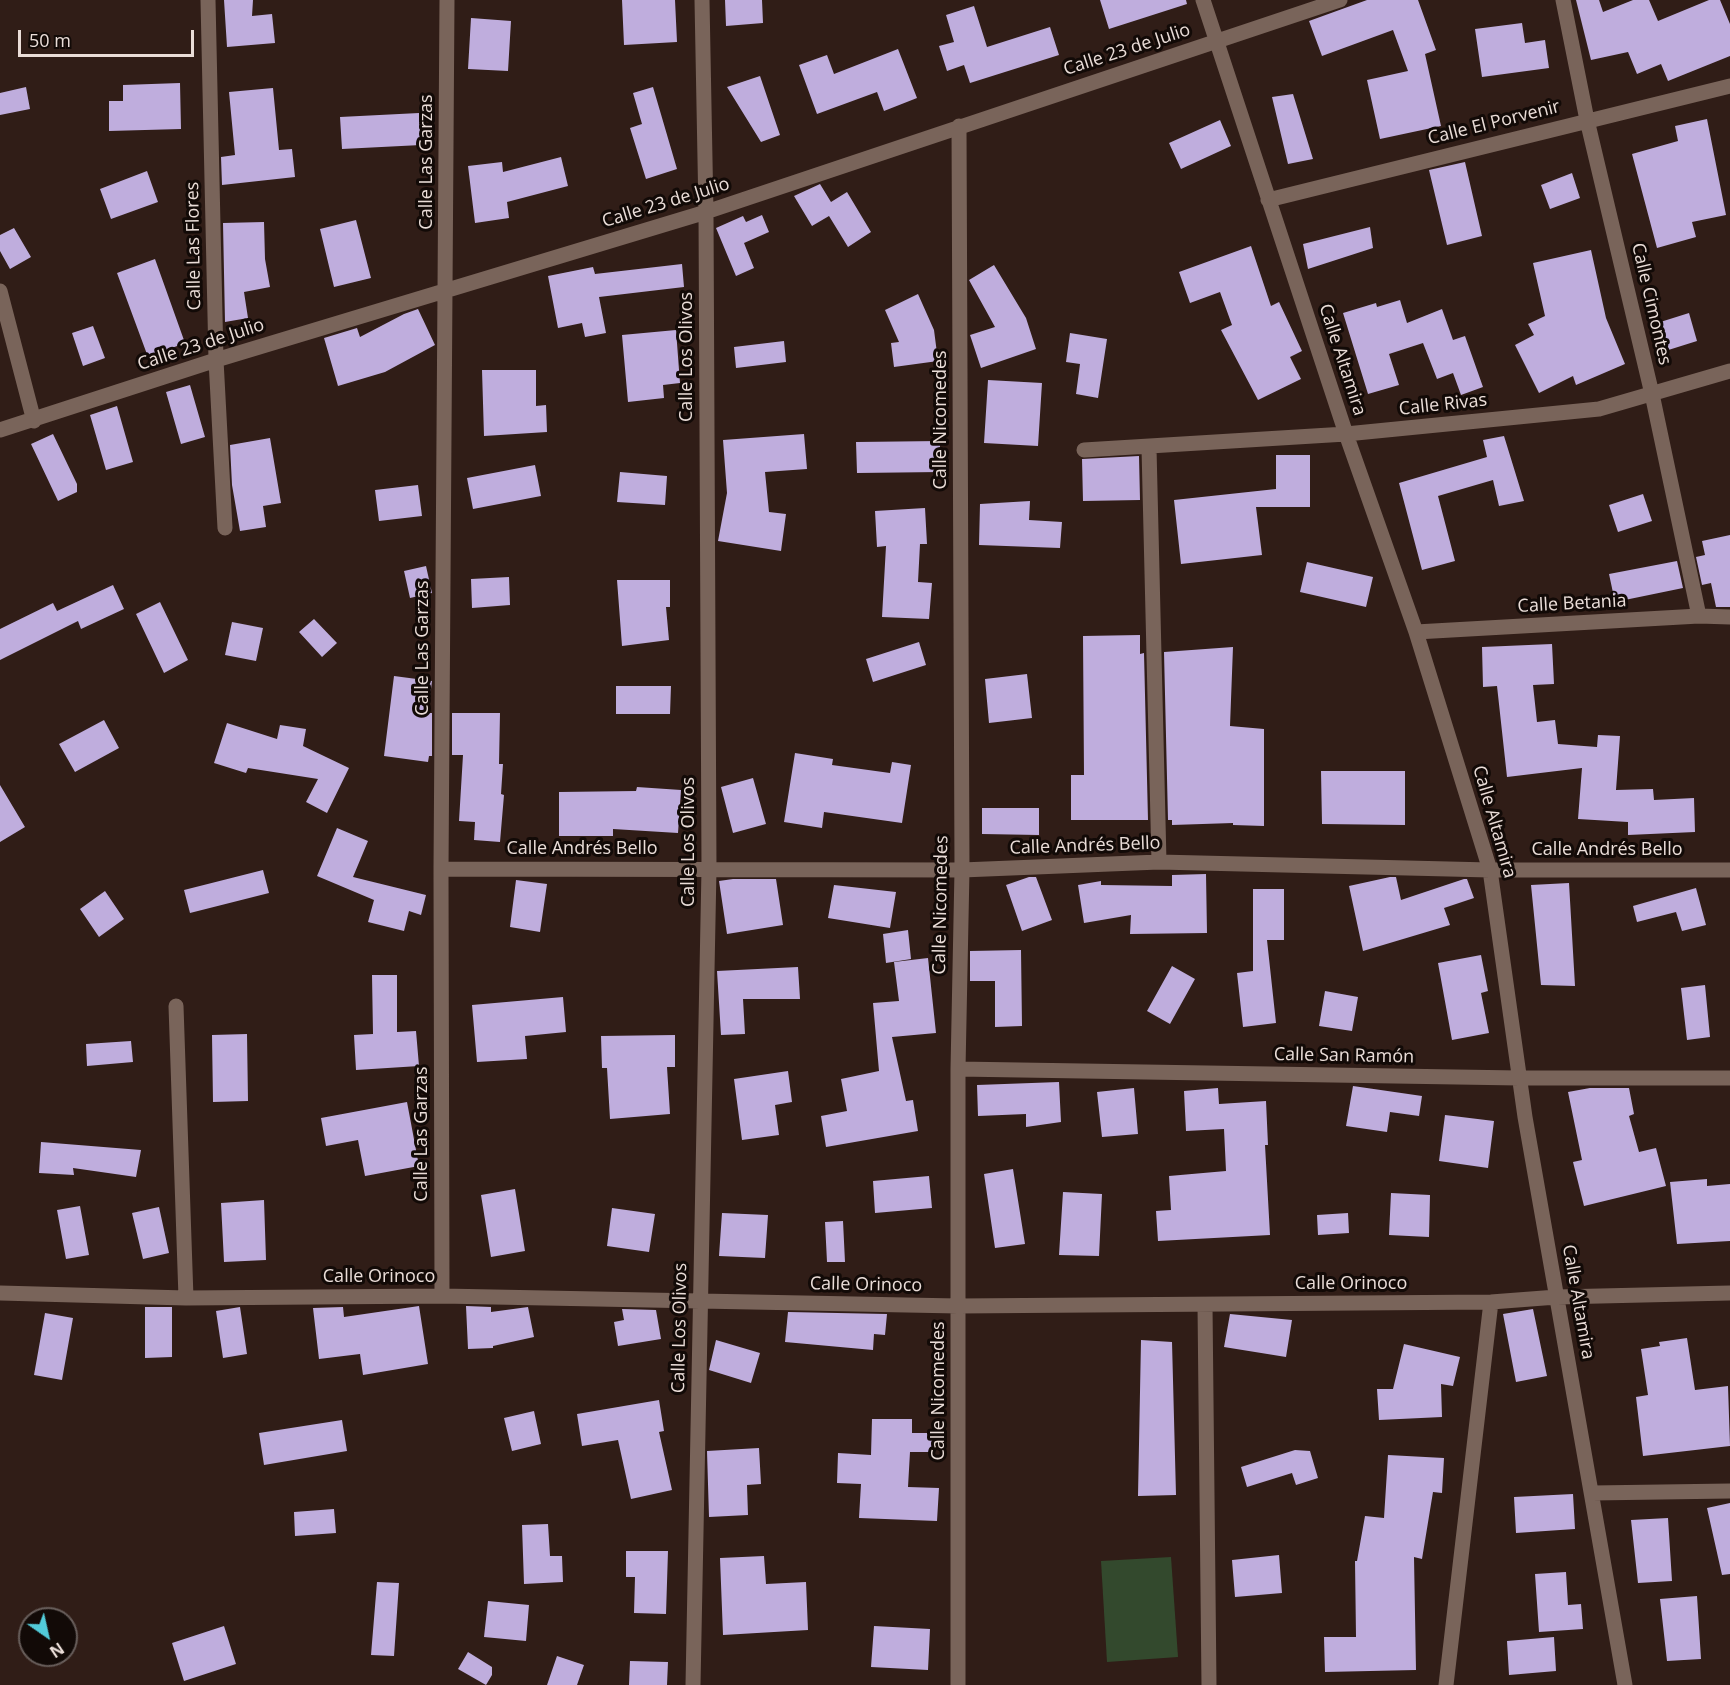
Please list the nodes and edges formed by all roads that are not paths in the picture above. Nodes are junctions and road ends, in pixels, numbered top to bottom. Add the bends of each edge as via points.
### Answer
1 (208, 0) edge
2 (447, 0) edge
3 (702, 0) edge
4 (1203, 0) edge
5 (1340, 0) edge
6 (1563, 0) edge
7 (1217, 41) junction
8 (1730, 86) edge
9 (1587, 120) junction
10 (959, 126) junction
11 (1268, 200) junction
12 (706, 212) junction
13 (0, 291) edge
14 (446, 291) junction
15 (216, 360) junction
16 (1730, 371) edge
17 (1652, 394) junction
18 (34, 421) junction
19 (0, 430) edge
20 (1346, 434) junction
21 (1149, 448) junction
22 (1084, 450) dead end
23 (225, 528) dead end
24 (1699, 616) junction
25 (1730, 617) edge
26 (1416, 632) junction
27 (1159, 862) junction
28 (441, 868) junction
29 (709, 868) junction
30 (962, 870) junction
31 (1490, 870) junction
32 (1730, 870) edge
33 (176, 1006) dead end
34 (958, 1069) junction
35 (1519, 1078) junction
36 (1730, 1078) edge
37 (0, 1293) edge
38 (1730, 1293) edge
39 (442, 1296) junction
40 (1557, 1297) junction
41 (186, 1298) junction
42 (700, 1300) junction
43 (1491, 1302) junction
44 (1205, 1305) junction
45 (958, 1306) junction
46 (1730, 1491) edge
47 (1592, 1493) junction
48 (693, 1685) edge
49 (958, 1685) edge
50 (1209, 1685) edge
51 (1446, 1685) edge
52 (1625, 1685) edge

1 - 15 street, Calle Las Flores
2 - 14 street, Calle Las Garzas
3 - 12 street, Calle Los Olivos
4 - 7 street, Calle Altamira
5 - 7 street, Calle 23 de Julio
6 - 9 street, Calle Cimontes
7 - 10 street, Calle 23 de Julio
7 - 11 street, Calle Altamira
8 - 9 street, Calle El Porvenir
9 - 11 street, Calle El Porvenir
9 - 17 street, Calle Cimontes
10 - 12 street, Calle 23 de Julio
10 - 30 street, Calle Nicomedes
11 - 20 street, Calle Altamira
12 - 14 street, Calle 23 de Julio
12 - 29 street, Calle Los Olivos
13 - 18 street
14 - 15 street, Calle 23 de Julio
14 - 28 street, Calle Las Garzas
15 - 18 street, Calle 23 de Julio
15 - 23 street, Calle Las Flores
16 - 17 street, Calle Rivas
17 - 20 street, Calle Rivas via 1599,409
17 - 24 street, Calle Cimontes
18 - 19 street, Calle 23 de Julio
20 - 21 street, Calle Rivas
20 - 26 street, Calle Altamira
21 - 22 street, Calle Rivas
21 - 27 street
24 - 25 street, Calle Betania
24 - 26 street, Calle Betania
26 - 31 street, Calle Altamira
27 - 30 street, Calle Andrés Bello
27 - 31 street, Calle Andrés Bello
28 - 29 street, Calle Andrés Bello
28 - 39 street, Calle Las Garzas
29 - 30 street, Calle Andrés Bello
29 - 42 street, Calle Los Olivos
30 - 34 street, Calle Nicomedes
31 - 32 street, Calle Andrés Bello
31 - 35 street, Calle Altamira
33 - 41 street
34 - 35 street, Calle San Ramón
34 - 45 street, Calle Nicomedes
35 - 36 street, Calle San Ramón
35 - 40 street, Calle Altamira
37 - 41 street, Calle Orinoco
38 - 40 street, Calle Orinoco
39 - 41 street, Calle Orinoco
39 - 42 street, Calle Orinoco
40 - 43 street, Calle Orinoco
40 - 47 street, Calle Altamira
42 - 45 street, Calle Orinoco
42 - 48 street, Calle Los Olivos
43 - 44 street, Calle Orinoco
43 - 51 street
44 - 45 street, Calle Orinoco
44 - 50 street
45 - 49 street, Calle Nicomedes
46 - 47 street
47 - 52 street, Calle Altamira

